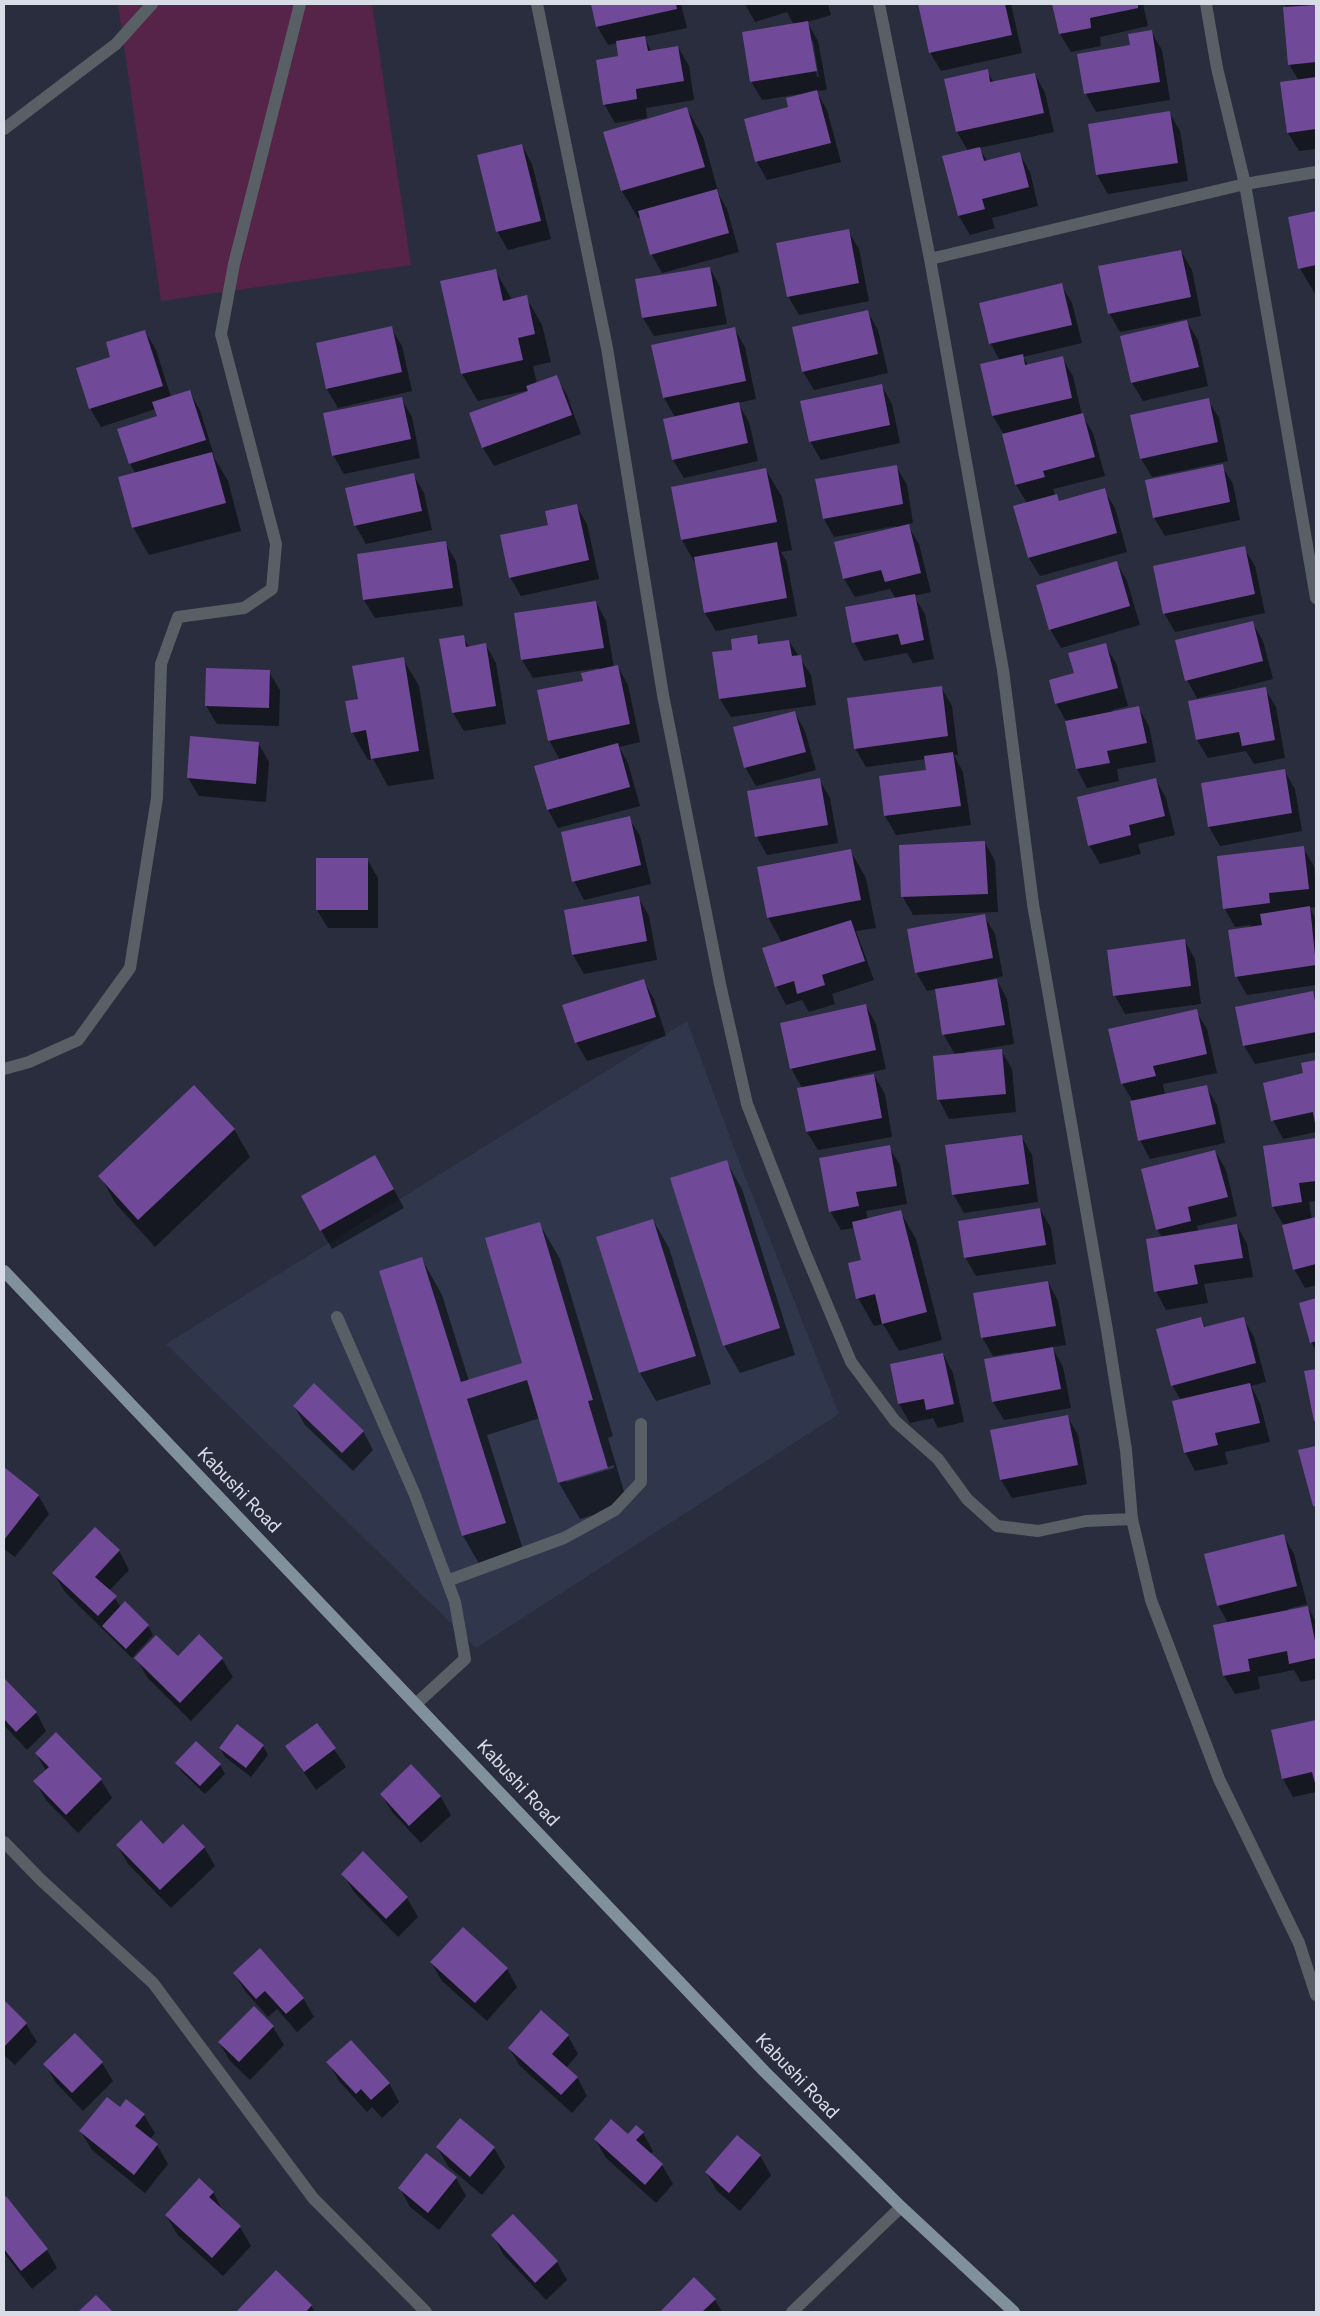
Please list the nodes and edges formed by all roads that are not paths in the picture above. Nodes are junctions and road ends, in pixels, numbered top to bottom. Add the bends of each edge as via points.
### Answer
1 (152, 4) edge
2 (300, 4) edge
3 (537, 4) edge
4 (879, 4) edge
5 (1206, 4) edge
6 (4, 129) edge
7 (1316, 172) edge
8 (1244, 184) junction
9 (930, 259) junction
10 (1316, 598) edge
11 (4, 1069) edge
12 (4, 1271) edge
13 (337, 1316) dead end
14 (641, 1424) dead end
15 (1132, 1519) junction
16 (447, 1581) junction
17 (417, 1703) junction
18 (4, 1842) edge
19 (1316, 1995) edge
20 (901, 2207) junction
21 (426, 2312) edge
22 (792, 2312) edge
23 (1014, 2312) edge

1 - 6 street via 116,44
2 - 11 street via 234,264 221,334 276,544 272,589 244,608 178,617 161,664 157,798 130,968 78,1040 29,1062
3 - 15 street via 607,348 663,695 747,1104 852,1362 895,1421 938,1459 967,1500 997,1526 1038,1531 1086,1521
4 - 9 street
5 - 8 street
7 - 8 street
8 - 9 street
8 - 10 street
9 - 15 street via 1003,670 1033,904 1126,1450
12 - 17 main road, Kabushi Road
13 - 16 street via 415,1495
14 - 16 street via 641,1482 615,1510 564,1538
15 - 19 street via 1151,1600 1219,1779 1299,1943
16 - 17 street via 455,1602 465,1659
17 - 20 main road, Kabushi Road via 758,2063
18 - 21 street via 153,1983 313,2198
20 - 22 street
20 - 23 main road, Kabushi Road

